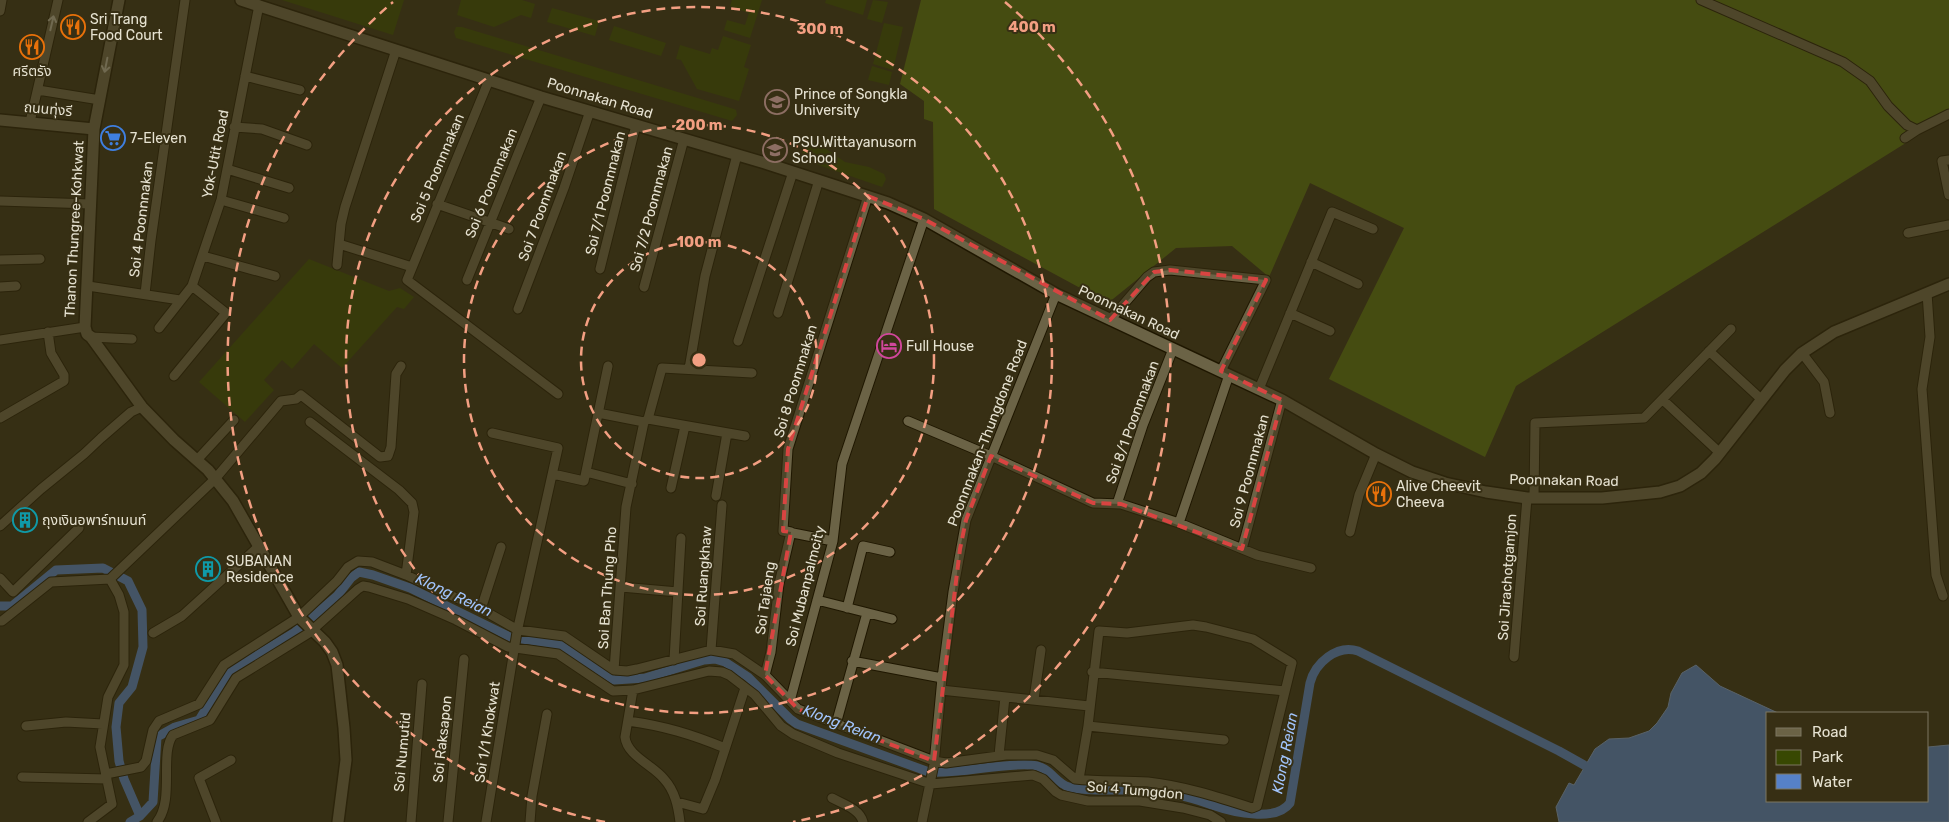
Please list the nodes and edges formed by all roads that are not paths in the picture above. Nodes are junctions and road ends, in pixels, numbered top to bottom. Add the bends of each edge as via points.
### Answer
1 (2, 0) edge
2 (58, 0) edge
3 (118, 0) edge
4 (185, 0) edge
5 (241, 0) edge
6 (1702, 0) edge
7 (259, 5) junction
8 (0, 11) edge
9 (396, 50) junction
10 (245, 76) junction
11 (490, 80) junction
12 (38, 90) junction
13 (300, 90) dead end
14 (541, 96) junction
15 (100, 100) junction
16 (590, 111) junction
17 (1949, 114) edge
18 (0, 120) edge
19 (30, 122) junction
20 (636, 125) junction
21 (234, 127) junction
22 (94, 129) junction
23 (1917, 130) junction
24 (1905, 138) dead end
25 (684, 139) junction
26 (307, 145) dead end
27 (737, 155) junction
28 (1945, 161) edge
29 (227, 169) junction
30 (793, 172) junction
31 (819, 180) junction
32 (289, 188) dead end
33 (1949, 195) edge
34 (868, 196) junction
35 (221, 200) junction
36 (0, 201) edge
37 (91, 204) junction
38 (437, 204) junction
39 (284, 218) dead end
40 (924, 219) junction
41 (490, 223) junction
42 (1949, 225) edge
43 (509, 229) dead end
44 (1373, 229) dead end
45 (1908, 233) dead end
46 (338, 244) junction
47 (203, 256) junction
48 (40, 259) dead end
49 (0, 260) edge
50 (1311, 262) junction
51 (338, 265) dead end
52 (412, 267) junction
53 (600, 269) dead end
54 (275, 276) dead end
55 (467, 280) dead end
56 (1358, 284) dead end
57 (1949, 284) edge
58 (16, 286) dead end
59 (88, 286) junction
60 (192, 286) junction
61 (0, 287) edge
62 (644, 287) dead end
63 (1927, 293) junction
64 (145, 294) junction
65 (1056, 294) junction
66 (180, 300) junction
67 (518, 309) dead end
68 (778, 313) dead end
69 (1290, 313) junction
70 (1110, 320) junction
71 (159, 328) dead end
72 (1731, 329) dead end
73 (1330, 331) dead end
74 (48, 332) junction
75 (88, 332) junction
76 (132, 339) dead end
77 (0, 340) edge
78 (738, 341) dead end
79 (1173, 349) junction
80 (1709, 351) junction
81 (1802, 353) junction
82 (402, 366) dead end
83 (608, 366) dead end
84 (689, 369) junction
85 (752, 373) dead end
86 (1225, 373) junction
87 (174, 376) dead end
88 (1259, 389) junction
89 (558, 394) dead end
90 (1761, 399) junction
91 (1282, 400) junction
92 (1663, 400) junction
93 (142, 407) junction
94 (598, 412) junction
95 (1830, 414) dead end
96 (0, 418) edge
97 (234, 420) dead end
98 (646, 421) junction
99 (908, 421) dead end
100 (310, 422) dead end
101 (685, 426) junction
102 (492, 433) dead end
103 (728, 433) junction
104 (745, 436) dead end
105 (1720, 453) junction
106 (1376, 454) junction
107 (990, 456) junction
108 (197, 460) junction
109 (586, 472) junction
110 (553, 474) junction
111 (215, 479) junction
112 (632, 484) junction
113 (671, 488) dead end
114 (716, 496) dead end
115 (1530, 498) junction
116 (722, 504) dead end
117 (1117, 504) junction
118 (1179, 523) junction
119 (0, 526) edge
120 (80, 528) dead end
121 (787, 531) junction
122 (1350, 532) dead end
123 (681, 538) dead end
124 (833, 541) junction
125 (258, 547) junction
126 (500, 547) dead end
127 (1242, 549) junction
128 (890, 552) dead end
129 (1311, 568) dead end
130 (406, 575) junction
131 (0, 578) edge
132 (110, 579) junction
133 (621, 587) junction
134 (678, 592) junction
135 (1942, 596) dead end
136 (818, 600) junction
137 (848, 608) junction
138 (481, 609) junction
139 (867, 613) junction
140 (299, 617) junction
141 (892, 619) dead end
142 (0, 621) edge
143 (312, 629) junction
144 (517, 631) junction
145 (152, 633) dead end
146 (514, 647) junction
147 (711, 650) junction
148 (1041, 650) dead end
149 (1514, 658) dead end
150 (464, 659) dead end
151 (674, 660) junction
152 (852, 661) junction
153 (614, 670) junction
154 (1092, 672) junction
155 (765, 676) junction
156 (942, 678) junction
157 (422, 684) dead end
158 (745, 688) junction
159 (633, 690) junction
160 (942, 690) junction
161 (1285, 691) junction
162 (1005, 697) junction
163 (1034, 699) junction
164 (790, 701) junction
165 (1089, 706) junction
166 (547, 714) dead end
167 (628, 721) junction
168 (103, 724) junction
169 (836, 724) junction
170 (26, 726) dead end
171 (1088, 726) junction
172 (1224, 740) dead end
173 (725, 748) junction
174 (999, 755) junction
175 (231, 760) dead end
176 (934, 763) junction
177 (106, 776) junction
178 (22, 777) dead end
179 (1079, 780) junction
180 (931, 782) junction
181 (832, 798) dead end
182 (677, 802) junction
183 (865, 821) edge
184 (88, 822) edge
185 (156, 822) edge
186 (216, 822) edge
187 (338, 822) edge
188 (411, 822) edge
189 (448, 822) edge
190 (486, 822) edge
191 (530, 822) edge
192 (680, 822) edge
193 (922, 822) edge
194 (1221, 822) edge

1 - 8 street
12 -> 2 street
3 -> 15 street, Thanon Thungree-Kohkwat
4 - 64 street, Soi 4 Poonnnakan
5 - 7 street, Poonnakan Road
6 - 23 street via 1843,62 1870,81 1888,106 1907,125
7 - 9 street, Poonnakan Road
7 - 10 street, Yok-Utit Road
9 - 11 street, Poonnakan Road
9 - 46 street via 345,207
10 - 13 street
10 - 21 street, Yok-Utit Road
11 - 14 street, Poonnakan Road
11 - 38 street, Soi 5 Poonnnakan
12 - 15 street
12 - 19 street
14 - 16 street, Poonnakan Road
14 - 41 street, Soi 6 Poonnnakan
15 - 22 street, Thanon Thungree-Kohkwat
16 - 20 street, Poonnakan Road
16 - 67 street, Soi 7 Poonnnakan
17 - 23 street
18 - 19 street, ถนนทุ่งรี
19 - 22 street, ถนนทุ่งรี
20 - 25 street, Poonnakan Road
20 - 53 street, Soi 7/1 Poonnnakan
21 - 26 street via 262,129
21 - 29 street, Yok-Utit Road
22 - 37 street, Thanon Thungree-Kohkwat
23 - 24 street
25 - 27 street, Poonnakan Road
25 - 62 street, Soi 7/2 Poonnnakan
27 - 30 street, Poonnakan Road
27 - 84 street via 705,276
28 - 33 street
29 - 32 street
29 - 35 street, Yok-Utit Road
30 - 31 street, Poonnakan Road
30 - 78 street
31 - 34 street, Poonnakan Road
31 - 68 street
34 - 40 street, Poonnakan Road
34 - 121 street, Soi 8 Poonnnakan via 788,449
35 - 39 street
35 - 47 street, Yok-Utit Road
36 - 37 street
37 - 59 street, Thanon Thungree-Kohkwat
38 - 41 street
38 - 52 street, Soi 5 Poonnnakan
40 - 65 street, Poonnakan Road
40 - 124 street, Soi Mubanpalmcity via 842,464
41 - 43 street
41 - 55 street, Soi 6 Poonnnakan
42 - 45 street
44 - 50 street via 1332,212
46 - 51 street
46 - 52 street
47 - 54 street
47 - 60 street, Yok-Utit Road
48 - 49 street
50 - 56 street
50 - 69 street
52 - 89 street via 407,280
57 - 63 street, Poonnakan Road
58 - 61 street
59 - 64 street
59 - 75 street, Thanon Thungree-Kohkwat
60 - 66 street, Yok-Utit Road
60 - 87 street via 226,313
63 - 81 street, Poonnakan Road via 1834,332
63 - 135 street via 1930,337 1922,389 1936,575
64 - 66 street
65 - 70 street, Poonnakan Road
65 - 107 street, Poonnnakan-Thungdone Road
66 - 71 street, Yok-Utit Road
69 - 73 street
69 - 88 street
70 - 79 street, Poonnakan Road
70 - 86 street via 1154,272 1170,270 1266,280
72 - 80 street
74 - 75 street
74 - 77 street
74 - 96 street via 51,353 64,381
75 - 76 street
75 - 93 street
79 - 86 street, Poonnakan Road
79 - 117 street, Soi 8/1 Poonnnakan
80 - 90 street
80 - 92 street
81 - 90 street, Poonnakan Road
81 - 95 street via 1824,382
82 - 111 street via 396,374 389,455 380,457 300,395 296,399 281,401
83 - 94 street
84 - 85 street
84 - 98 street, Soi Ban Thung Pho via 662,368
86 - 88 street, Poonnakan Road
86 - 118 street
88 - 91 street, Poonnakan Road
90 - 105 street, Poonnakan Road
91 - 106 street, Poonnakan Road
91 - 127 street, Soi 9 Poonnnakan
92 - 105 street
92 - 115 street, Soi Jirachotgamjon via 1644,418 1535,423
93 - 108 street
93 - 119 street via 131,412
94 - 98 street
94 - 109 street
97 - 108 street
98 - 101 street
98 - 112 street, Soi Ban Thung Pho
99 - 107 street
100 - 130 street via 412,503 414,512
101 - 103 street
101 - 113 street
102 - 110 street, Soi 1/1 Khokwat via 558,448
103 - 104 street
103 - 114 street
105 - 115 street, Poonnakan Road via 1701,474 1671,490 1610,498
106 - 115 street, Poonnakan Road via 1412,472 1445,483
106 - 122 street via 1359,495
107 - 117 street via 1093,503
107 - 156 street, Poonnnakan-Thungdone Road via 966,520
108 - 111 street
109 - 110 street via 584,481
109 - 112 street
110 - 144 street, Soi 1/1 Khokwat
111 - 125 street via 233,501
111 - 132 street
112 - 133 street, Soi Ban Thung Pho via 626,507
115 - 149 street, Soi Jirachotgamjon
116 - 147 street, Soi Ruangkhaw
117 - 118 street
118 - 127 street
120 - 131 street via 13,592
121 - 124 street
121 - 155 street, Soi Tajaeng
123 - 134 street
124 - 136 street, Soi Mubanpalmcity
125 - 140 street
125 - 145 street via 182,616
126 - 138 street
127 - 129 street
128 - 137 street via 863,546
130 - 138 street
130 - 140 street via 372,562 351,563 338,581
132 - 142 street via 51,582
132 - 168 street via 124,612 124,665 108,697
133 - 134 street
133 - 153 street, Soi Ban Thung Pho
134 - 151 street
136 - 137 street
136 - 164 street, Soi Mubanpalmcity
137 - 139 street
138 - 144 street
139 - 141 street
139 - 152 street
140 - 143 street
140 - 177 street via 224,665 199,704 159,721 153,730 144,765
143 - 146 street via 358,589 366,586 430,608
143 - 185 street via 236,678 210,720 171,736 164,806 162,816
143 - 187 street via 332,652 337,665 346,760
144 - 146 street, Soi 1/1 Khokwat
144 - 153 street via 564,636
146 - 159 street via 558,654 613,691
146 - 190 street, Soi 1/1 Khokwat
147 - 151 street
147 - 155 street via 738,655
148 - 163 street
150 - 189 street, Soi Raksapon
151 - 153 street via 627,671
152 - 156 street
152 - 169 street
154 - 161 street
154 - 161 street via 1099,631 1127,633 1193,626 1244,636 1292,663
154 - 165 street
155 - 164 street
156 - 160 street, Poonnnakan-Thungdone Road
157 - 188 street, Soi Numutid
158 - 159 street via 726,673 714,671
158 - 173 street
158 - 180 street via 781,726 793,734 838,753
159 - 167 street
160 - 162 street
160 - 176 street, Poonnnakan-Thungdone Road
161 - 179 street via 1255,808 1168,785
162 - 163 street
162 - 174 street
163 - 165 street
164 - 169 street via 798,708
165 - 171 street
166 - 191 street
167 - 173 street via 687,732
167 - 182 street via 625,737 628,747 662,776
168 - 170 street via 66,722
168 - 177 street via 100,747
169 - 176 street
171 - 172 street
171 - 179 street
173 - 182 street via 703,809
174 - 176 street
174 - 179 street via 1047,758
175 - 186 street via 199,778
176 - 180 street, Poonnnakan-Thungdone Road
177 - 178 street
177 - 184 street via 112,804
180 - 193 street
180 - 194 street, Soi 4 Tumgdon via 1033,775 1043,778 1058,794 1069,797 1183,808 1210,815
181 - 183 street via 857,812
182 - 192 street

